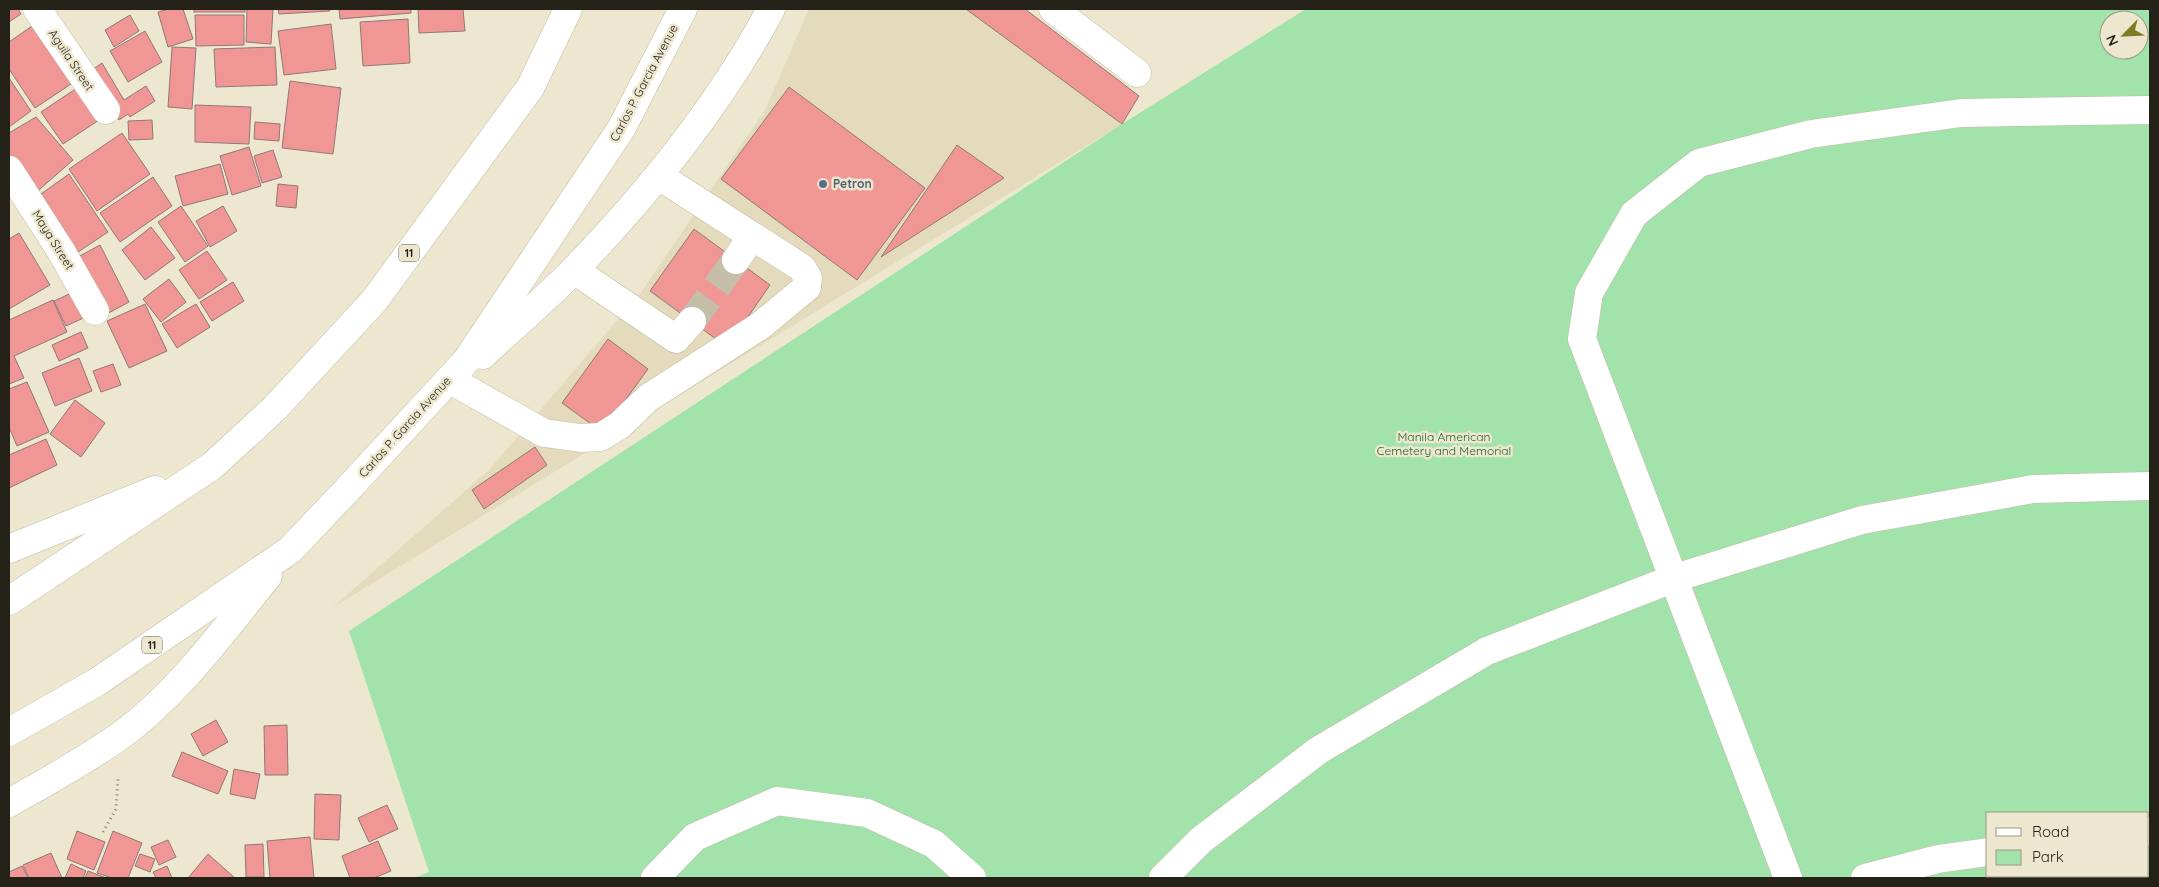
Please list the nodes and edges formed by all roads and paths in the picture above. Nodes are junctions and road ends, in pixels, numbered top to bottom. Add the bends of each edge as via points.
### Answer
1 (37, 9) edge
2 (568, 9) edge
3 (683, 9) edge
4 (772, 9) edge
5 (1053, 9) edge
6 (1137, 73) dead end
7 (106, 110) dead end
8 (2150, 110) edge
9 (9, 170) edge
10 (659, 176) junction
11 (752, 236) junction
12 (736, 260) tunnel mouth
13 (574, 270) junction
14 (95, 311) dead end
15 (711, 360) junction
16 (454, 382) junction
17 (420, 411) junction
18 (212, 466) junction
19 (2150, 486) edge
20 (9, 549) edge
21 (290, 550) junction
22 (1675, 578) junction
23 (9, 601) edge
24 (9, 732) edge
25 (121, 736) junction
26 (9, 803) edge
27 (103, 832) dead end
28 (1986, 852) edge
29 (656, 878) edge
30 (972, 878) edge
31 (1163, 878) edge
32 (1788, 878) edge
33 (1865, 878) edge

1 - 7 main road, Aguila Street
2 - 18 main road, 11 via 530,88 374,301 274,409
3 - 17 main road, Carlos P. Garcia Avenue / 11 via 621,129 467,360
4 - 10 main road via 719,93
5 - 6 main road
8 - 22 main road via 1961,112 1811,134 1699,163 1634,214 1589,293 1582,339
9 - 14 main road, Maya Street
10 - 11 main road
10 - 13 main road
11 - 12 main road
11 - 15 main road via 802,268 808,278 807,288
13 - 15 main road via 684,330
13 - 16 main road
15 - 16 main road via 648,398 620,425 601,437 544,433
16 - 17 main road
17 - 21 main road, Carlos P. Garcia Avenue / 11
18 - 20 main road
18 - 23 main road, 11
19 - 22 main road via 2033,489 1862,520
21 - 24 main road, Carlos P. Garcia Avenue / 11 via 97,682
21 - 25 main road via 203,654 163,698
22 - 31 main road via 1487,651 1319,750 1201,840
22 - 32 main road
25 - 26 main road
25 - 27 path via 116,809
28 - 33 main road via 1938,859
29 - 30 main road via 695,837 777,801 867,813 934,844

